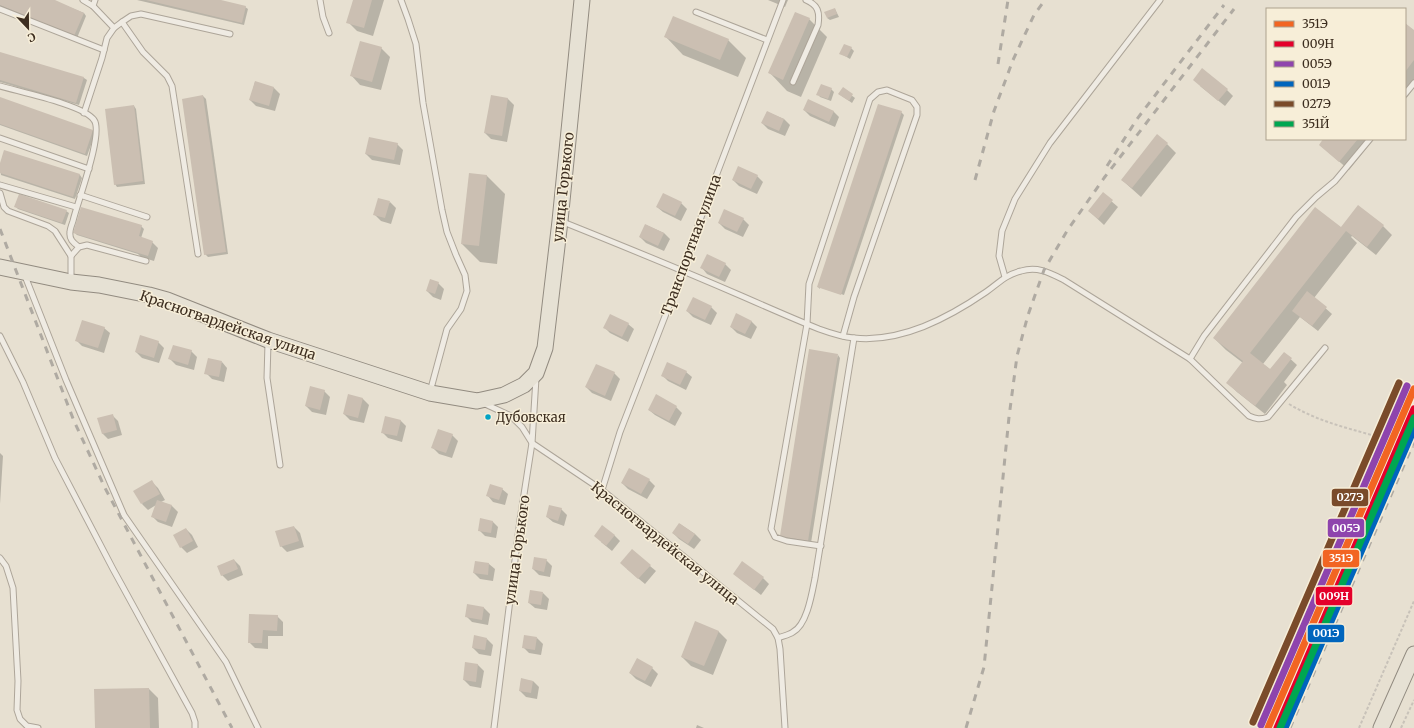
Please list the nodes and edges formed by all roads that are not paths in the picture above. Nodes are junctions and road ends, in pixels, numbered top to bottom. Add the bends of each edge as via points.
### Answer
1 (83, 0) edge
2 (95, 0) edge
3 (320, 0) edge
4 (401, 0) edge
5 (582, 0) edge
6 (783, 0) edge
7 (806, 0) edge
8 (1160, 0) edge
9 (93, 6) junction
10 (0, 9) edge
11 (696, 12) dead end
12 (122, 22) junction
13 (114, 28) junction
14 (330, 33) dead end
15 (230, 34) dead end
16 (767, 40) junction
17 (104, 50) junction
18 (793, 82) dead end
19 (1414, 83) edge
20 (0, 86) edge
21 (1406, 93) edge
22 (84, 112) junction
23 (0, 138) edge
24 (1369, 140) edge
25 (89, 169) junction
26 (0, 185) edge
27 (0, 194) edge
28 (80, 195) junction
29 (76, 207) junction
30 (147, 217) dead end
31 (560, 221) junction
32 (79, 247) junction
33 (198, 254) dead end
34 (71, 256) junction
35 (146, 261) dead end
36 (0, 267) edge
37 (683, 270) junction
38 (24, 273) junction
39 (1004, 277) junction
40 (71, 282) junction
41 (807, 324) junction
42 (0, 336) edge
43 (843, 336) junction
44 (854, 338) junction
45 (268, 340) junction
46 (1325, 348) dead end
47 (1190, 359) junction
48 (536, 373) junction
49 (430, 393) junction
50 (477, 401) junction
51 (532, 444) junction
52 (280, 465) dead end
53 (602, 490) junction
54 (821, 546) junction
55 (0, 558) edge
56 (778, 638) junction
57 (1414, 654) edge
58 (38, 728) edge
59 (195, 728) edge
60 (258, 728) edge
61 (494, 728) edge
62 (785, 728) edge
63 (1381, 728) edge

1 - 9 lane
2 - 9 lane
3 - 14 lane via 323,17
4 - 49 lane via 416,44 423,103 442,210 447,232 465,275 467,291 461,309 448,329
5 - 31 main road, улица Горького
6 - 16 lane, Транспортная улица
7 - 18 lane via 817,7 819,19
8 - 39 lane via 1050,143 1015,199 1002,231 999,256
9 - 13 lane
10 - 17 lane
11 - 16 lane
12 - 13 lane
12 - 15 lane via 141,14
12 - 33 lane via 143,52 167,76 172,86
13 - 17 lane via 107,38
16 - 37 lane, Транспортная улица
17 - 22 lane
19 - 21 lane
20 - 22 lane
22 - 25 lane via 95,121 97,129
23 - 25 lane
24 - 47 lane via 1335,181 1296,217 1204,336
25 - 28 lane
26 - 29 lane
27 - 34 lane via 8,211 55,231
28 - 29 lane
28 - 30 lane
29 - 32 lane via 70,232 71,241
31 - 37 lane
31 - 48 main road, улица Горького via 545,348
32 - 34 lane
32 - 35 lane via 87,245
34 - 40 lane
36 - 38 main road, Красногвардейская улица
37 - 41 lane
37 - 53 lane, Транспортная улица via 620,432
38 - 40 main road, Красногвардейская улица
38 - 60 lane via 66,380 124,515 226,662
39 - 44 lane via 987,292 953,313 930,323 890,336
39 - 47 lane via 1022,270 1044,270
40 - 45 main road, Красногвардейская улица via 99,285 167,300
41 - 43 lane
41 - 43 lane via 809,284 870,99 878,92 887,90 912,100 917,107 917,115
41 - 54 lane via 771,529 775,537
42 - 59 lane via 56,458 192,713
43 - 44 lane
44 - 54 lane
45 - 49 main road, Красногвардейская улица
45 - 52 lane via 267,378
46 - 47 lane via 1268,418 1261,420 1249,416
48 - 50 main road, улица Горького via 524,385 504,395
48 - 51 lane, улица Горького
49 - 50 main road, улица Горького
50 - 51 lane, Красногвардейская улица via 511,416 522,427
51 - 53 lane, Красногвардейская улица
51 - 61 lane, улица Горького
53 - 56 lane, Красногвардейская улица via 773,629
54 - 56 lane via 802,623 794,632
55 - 58 lane via 6,566 13,588 17,710 20,719 27,726
56 - 62 lane
57 - 63 main road

